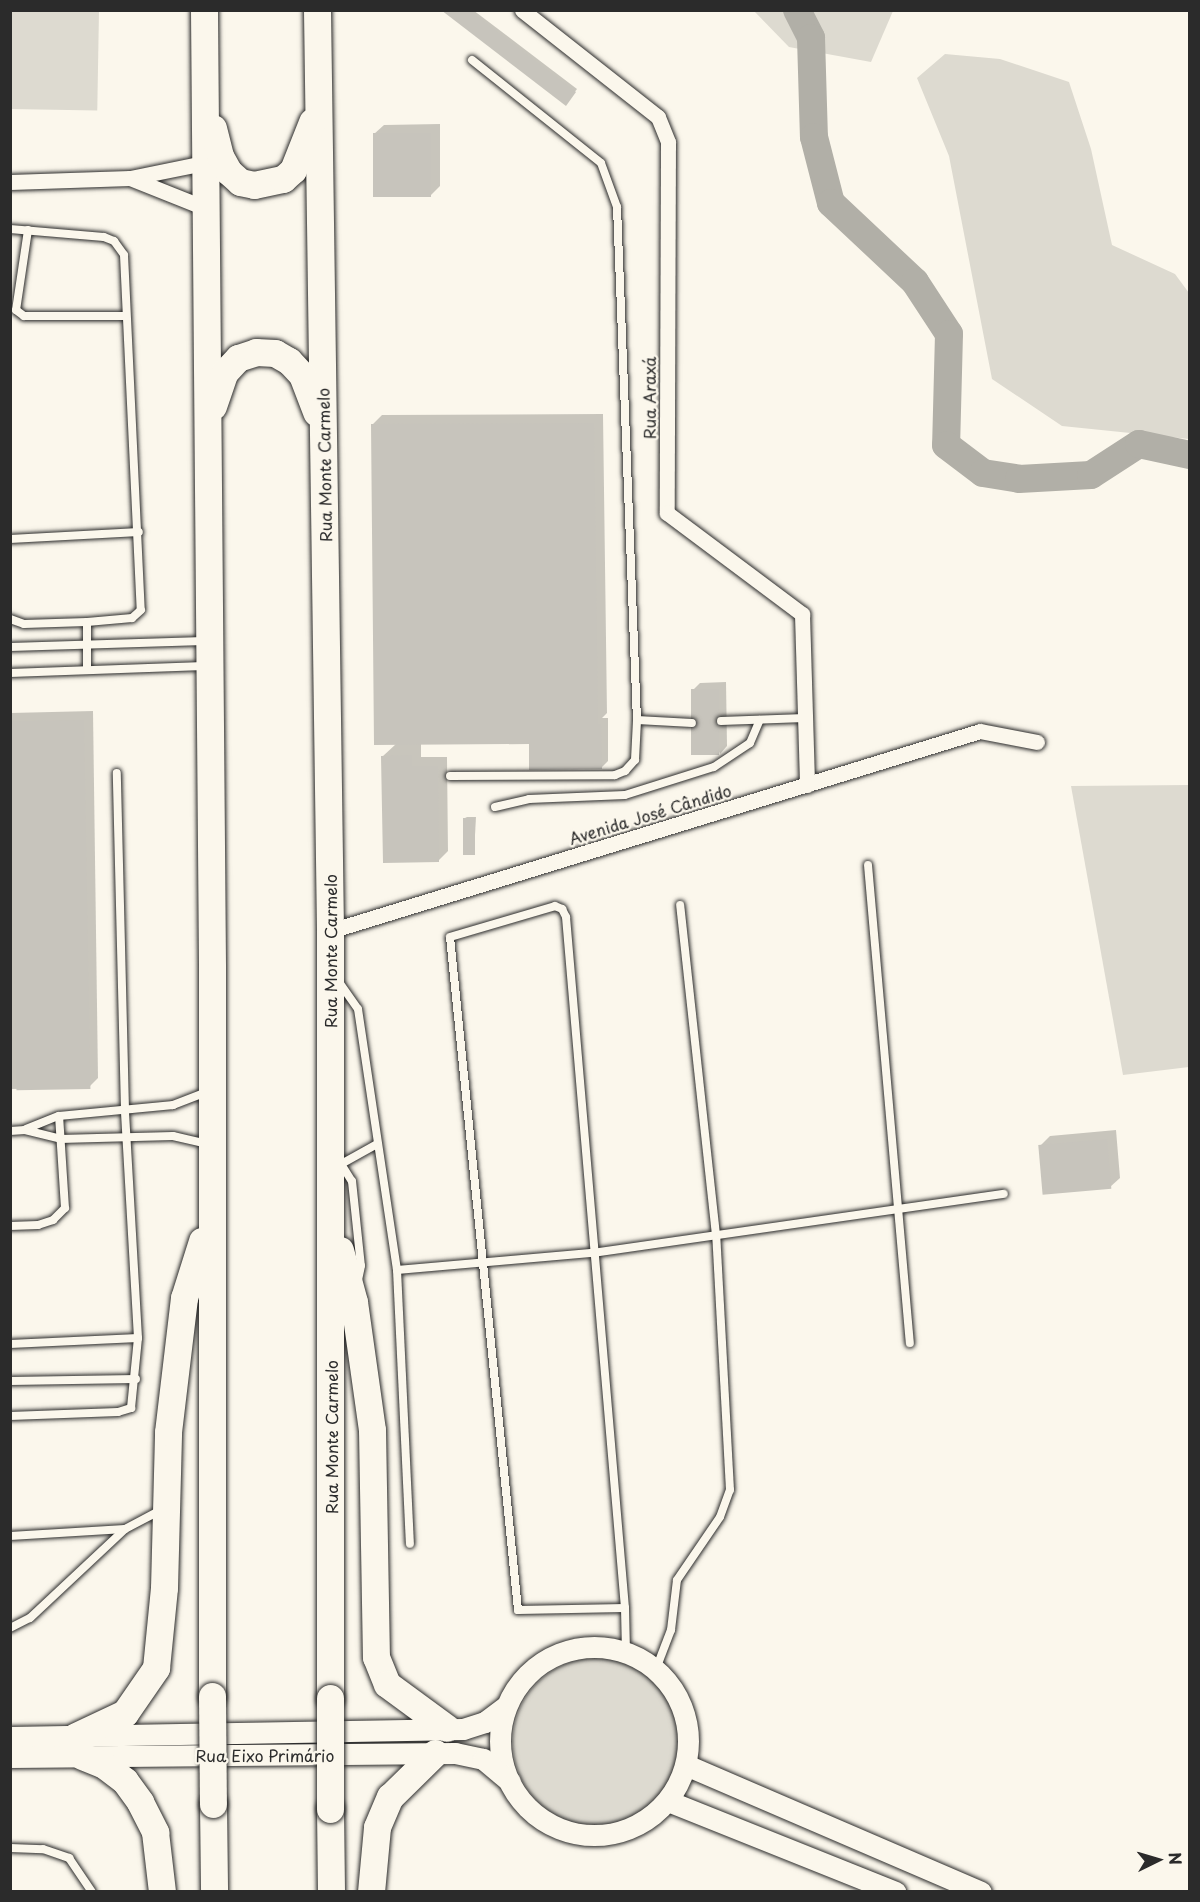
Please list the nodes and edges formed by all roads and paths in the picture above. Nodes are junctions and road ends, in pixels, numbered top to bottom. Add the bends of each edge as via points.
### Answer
1 (204, 10) edge
2 (317, 10) edge
3 (522, 10) edge
4 (472, 60) dead end
5 (319, 74) junction
6 (204, 76) junction
7 (204, 163) junction
8 (130, 178) junction
9 (10, 182) edge
10 (205, 208) junction
11 (10, 229) edge
12 (28, 230) junction
13 (126, 316) junction
14 (207, 434) junction
15 (323, 446) junction
16 (139, 532) junction
17 (10, 540) edge
18 (10, 619) edge
19 (87, 622) junction
20 (88, 644) junction
21 (10, 647) edge
22 (209, 654) junction
23 (87, 670) junction
24 (10, 674) edge
25 (805, 718) junction
26 (637, 720) junction
27 (760, 720) junction
28 (721, 722) dead end
29 (692, 723) dead end
30 (1037, 742) dead end
31 (117, 773) dead end
32 (450, 776) dead end
33 (807, 784) junction
34 (495, 807) dead end
35 (868, 865) dead end
36 (681, 905) dead end
37 (330, 931) junction
38 (331, 972) junction
39 (212, 1090) junction
40 (125, 1110) junction
41 (59, 1116) junction
42 (25, 1130) junction
43 (10, 1131) edge
44 (127, 1135) junction
45 (60, 1139) junction
46 (376, 1144) junction
47 (211, 1145) junction
48 (337, 1158) junction
49 (1004, 1194) dead end
50 (899, 1209) junction
51 (209, 1217) junction
52 (332, 1219) junction
53 (10, 1226) edge
54 (716, 1235) junction
55 (593, 1253) junction
56 (484, 1263) junction
57 (397, 1270) junction
58 (354, 1302) junction
59 (138, 1338) junction
60 (910, 1343) dead end
61 (10, 1344) edge
62 (136, 1379) junction
63 (10, 1380) edge
64 (10, 1416) edge
65 (165, 1508) junction
66 (125, 1529) junction
67 (10, 1536) edge
68 (410, 1544) dead end
69 (625, 1608) junction
70 (10, 1628) edge
71 (626, 1652) junction
72 (656, 1669) junction
73 (505, 1707) junction
74 (447, 1728) junction
75 (10, 1737) edge
76 (79, 1746) junction
77 (435, 1753) junction
78 (10, 1757) edge
79 (686, 1765) junction
80 (510, 1782) junction
81 (668, 1802) junction
82 (10, 1848) edge
83 (92, 1892) edge
84 (162, 1892) edge
85 (214, 1892) edge
86 (331, 1892) edge
87 (371, 1892) edge
88 (896, 1892) edge
89 (981, 1892) edge

1 - 6 highway
2 - 5 highway, Rua Monte Carmelo
3 - 25 street, Rua Araxá via 658,117 668,142 667,513 802,614
4 - 26 lane via 601,163 617,207
5 - 6 highway via 315,110 302,157 283,179 254,185 240,182 220,156
5 - 15 highway, Rua Monte Carmelo
6 - 7 highway
7 - 8 street
7 - 10 highway
8 - 9 street
8 - 10 street
10 - 14 highway
11 - 12 lane
12 - 13 lane via 114,241 127,265
12 - 13 lane via 16,310 24,316
13 - 16 lane
14 - 15 highway via 225,372 238,358 256,352 274,353 302,375
14 - 22 highway
15 - 37 highway, Rua Monte Carmelo
16 - 17 lane
16 - 19 lane via 141,610 132,618
18 - 19 lane via 24,624
19 - 20 lane
20 - 21 lane
20 - 22 lane
20 - 23 lane
22 - 23 lane
22 - 39 highway
23 - 24 lane
25 - 27 lane
25 - 33 street
26 - 29 lane
26 - 32 lane via 635,760 615,775
27 - 28 lane
27 - 34 lane via 750,743 714,767 625,795 530,800
30 - 33 street, Avenida José Cândido via 980,731
31 - 40 lane
33 - 37 street, Avenida José Cândido
35 - 50 lane
36 - 54 lane
37 - 38 highway, Rua Monte Carmelo
38 - 46 lane via 358,1010
38 - 48 highway, Rua Monte Carmelo
39 - 40 lane via 173,1105
39 - 47 highway
40 - 41 lane
40 - 44 lane
41 - 42 lane
41 - 45 lane
42 - 43 lane
42 - 45 lane
44 - 45 lane
44 - 47 lane via 173,1136
44 - 59 lane
45 - 53 lane via 65,1208 53,1220 38,1225
46 - 48 lane
46 - 57 lane via 394,1230
47 - 51 highway
48 - 52 highway, Rua Monte Carmelo
48 - 58 lane via 352,1181 361,1266
49 - 50 lane
50 - 54 lane
50 - 60 lane
51 - 65 highway via 184,1298 168,1432
51 - 85 highway, bridge
52 - 58 highway
52 - 86 highway, Rua Monte Carmelo, bridge
54 - 55 lane
54 - 72 lane via 730,1490 720,1517 677,1580 671,1630
55 - 56 lane
55 - 56 lane via 566,917 555,906 450,938
55 - 69 lane
56 - 57 lane
56 - 69 lane via 518,1610
57 - 68 lane
58 - 74 highway via 372,1430 376,1658 387,1684
59 - 61 lane
59 - 62 lane
62 - 63 lane
62 - 64 lane via 131,1408 118,1412
65 - 66 lane
65 - 76 highway via 162,1628 156,1668 125,1713
66 - 67 lane
66 - 70 lane via 30,1618
69 - 71 lane
71 - 72 street
71 - 73 street via 590,1646 554,1654 525,1676
72 - 79 street via 678,1696 688,1730
73 - 74 street, Rua Eixo Primário via 485,1722 463,1729
73 - 80 street via 499,1747
74 - 76 street, Rua Eixo Primário
75 - 76 street, Rua Eixo Primário
76 - 77 street, Rua Eixo Primário
76 - 78 street, Rua Eixo Primário
76 - 84 highway via 125,1781 141,1802 155,1832
77 - 80 street, Rua Eixo Primário via 483,1759
77 - 87 highway via 390,1797 377,1827
79 - 81 street
79 - 89 street
80 - 81 street via 533,1815 566,1833 603,1837 639,1826
81 - 88 street
82 - 83 lane via 43,1849 69,1858

